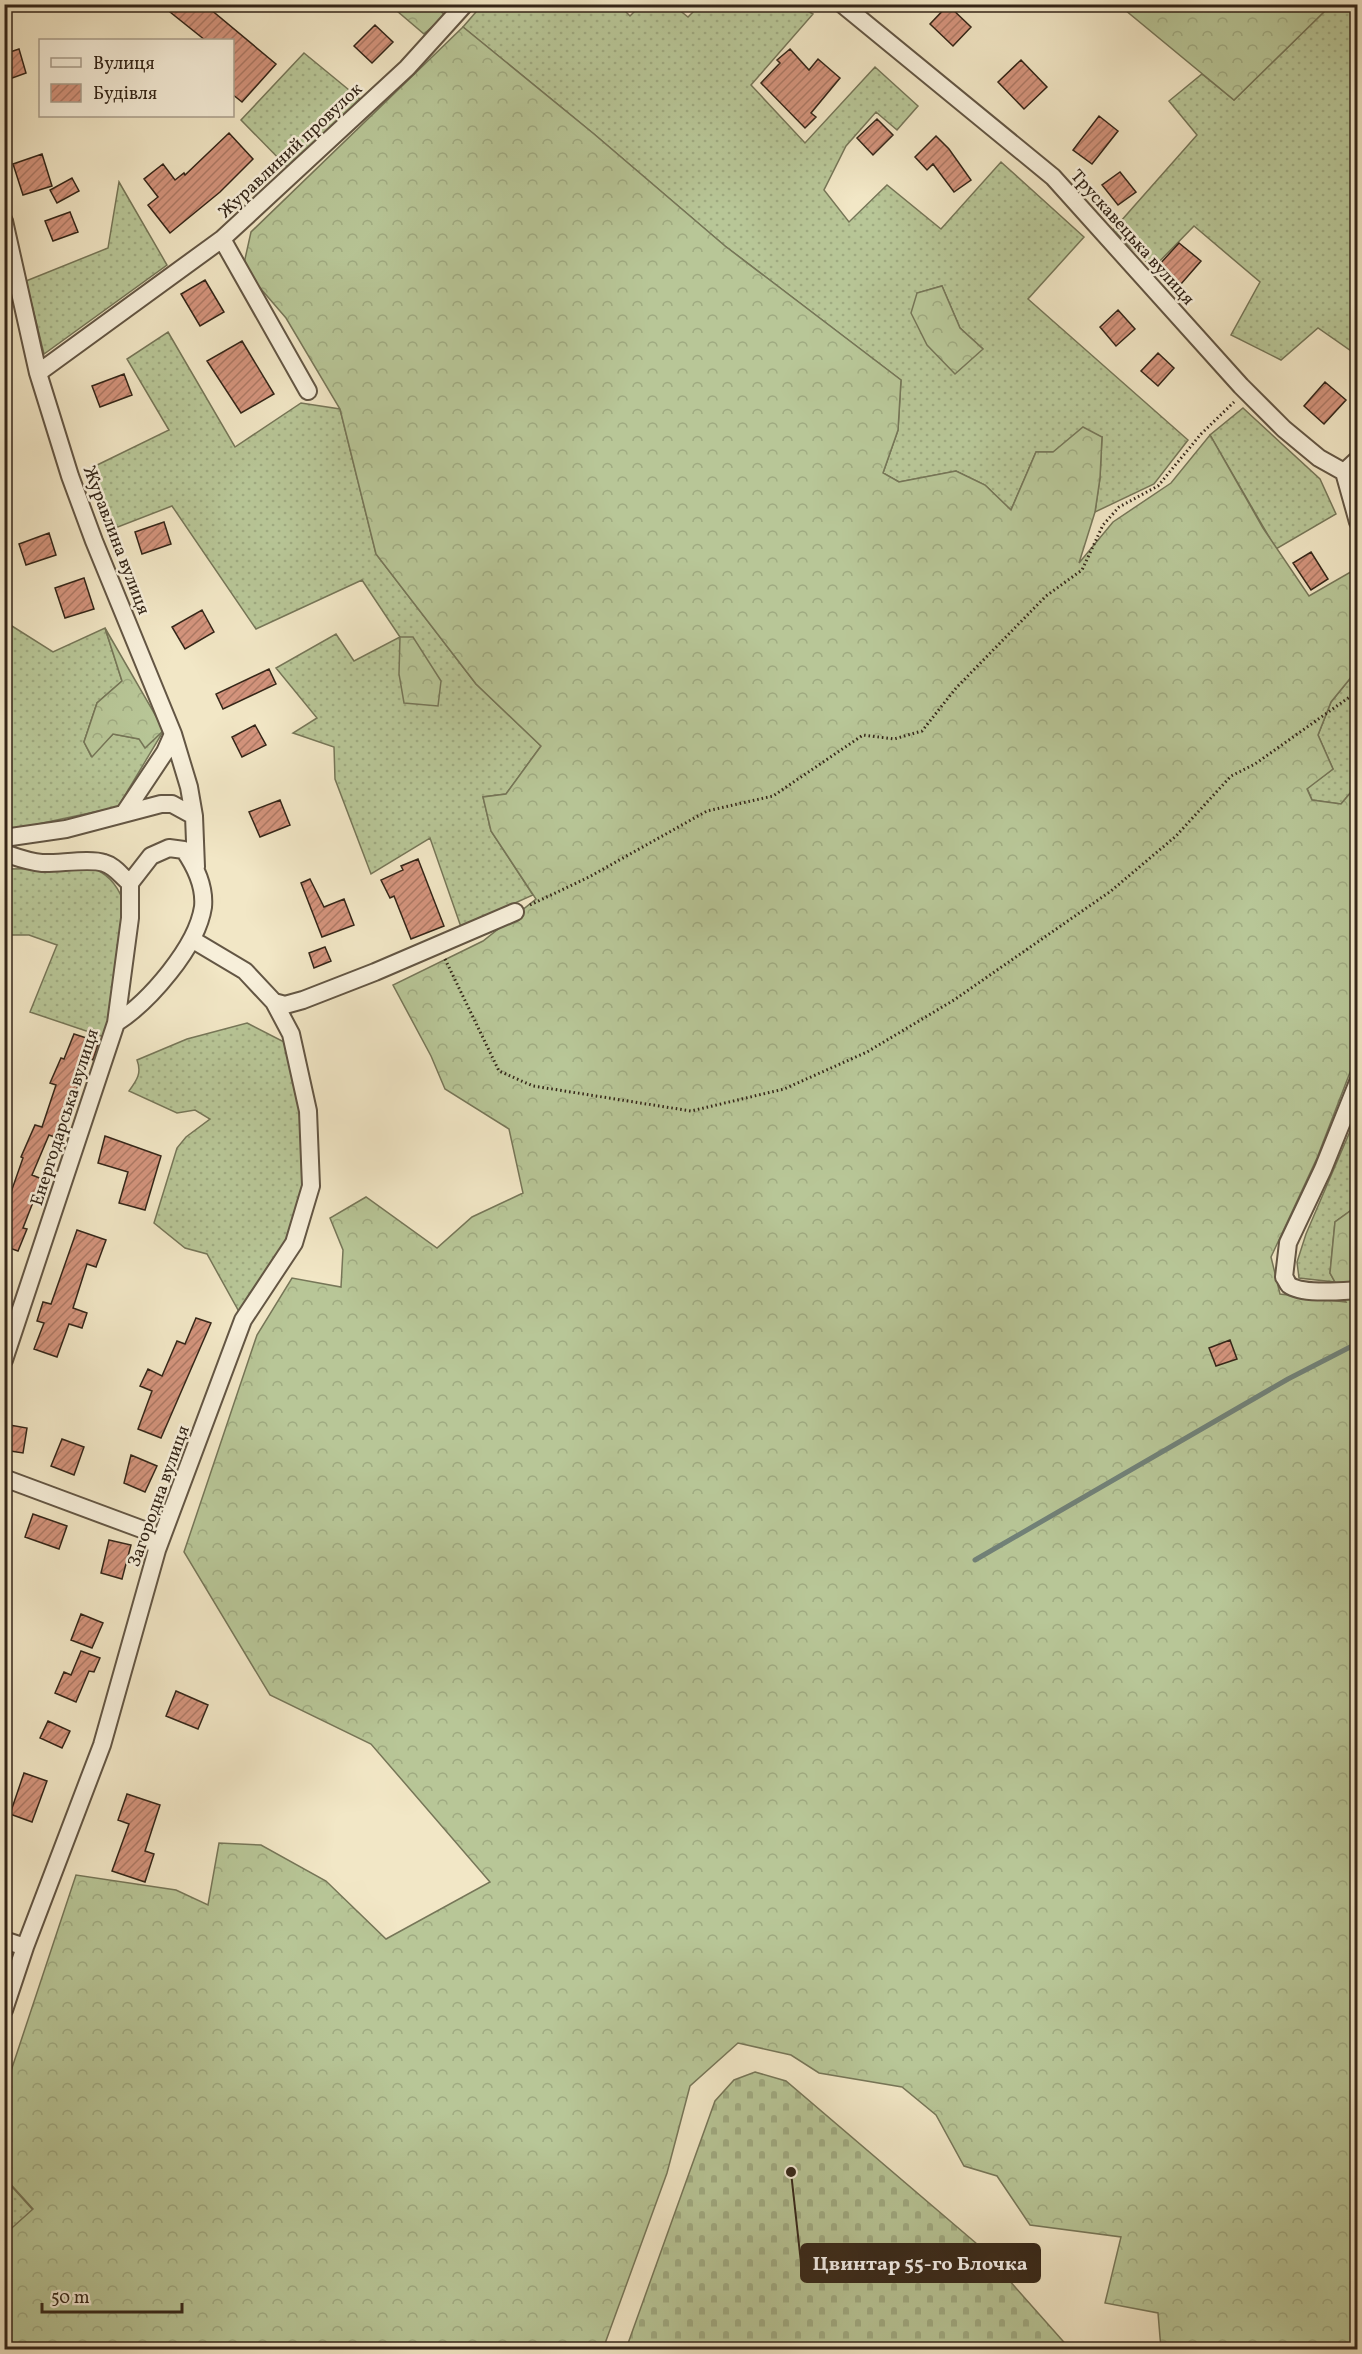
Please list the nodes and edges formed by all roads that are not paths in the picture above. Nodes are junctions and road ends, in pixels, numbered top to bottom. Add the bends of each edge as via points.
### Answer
1 (465, 4) edge
2 (842, 4) edge
3 (4, 221) edge
4 (222, 239) junction
5 (38, 373) junction
6 (308, 391) dead end
7 (1358, 459) edge
8 (1344, 472) junction
9 (1358, 522) edge
10 (173, 734) junction
11 (125, 812) junction
12 (194, 816) junction
13 (4, 838) edge
14 (4, 853) edge
15 (196, 871) junction
16 (130, 882) junction
17 (515, 912) road end
18 (193, 940) junction
19 (274, 1002) junction
20 (116, 1023) junction
21 (1358, 1082) edge
22 (1358, 1290) edge
23 (4, 1360) edge
24 (4, 1478) edge
25 (157, 1550) junction
26 (4, 1940) edge
27 (25, 1947) junction
28 (4, 2010) edge

1 - 4 street, Журавлиний провулок via 407,68
2 - 8 street, Трускавецька вулиця via 1053,177 1245,391 1319,458
3 - 5 street, Журавлина вулиця
4 - 5 street
4 - 6 street, Журавлиний провулок
5 - 10 street, Журавлина вулиця via 94,541
7 - 8 street
8 - 9 street
10 - 11 street
10 - 12 street, Журавлина вулиця
11 - 12 street via 172,804
11 - 13 street via 66,829
12 - 15 street, Журавлина вулиця
14 - 16 street via 38,863 93,860 116,869
15 - 16 street via 184,850 169,848 152,856
15 - 18 street, Журавлина вулиця via 203,906
16 - 20 street, Енергодарська вулиця via 130,918
17 - 19 street via 303,1000 285,1005
18 - 19 street, Загородна вулиця via 245,971
18 - 20 street via 169,972 130,1014
19 - 25 street, Загородна вулиця via 291,1034 308,1111 311,1186 294,1243 243,1320
20 - 23 street, Енергодарська вулиця
21 - 22 street via 1288,1243 1284,1277 1290,1285 1301,1289
24 - 25 street via 144,1530
25 - 27 street, Загородна вулиця via 102,1745
26 - 27 street
27 - 28 street, Загородна вулиця

